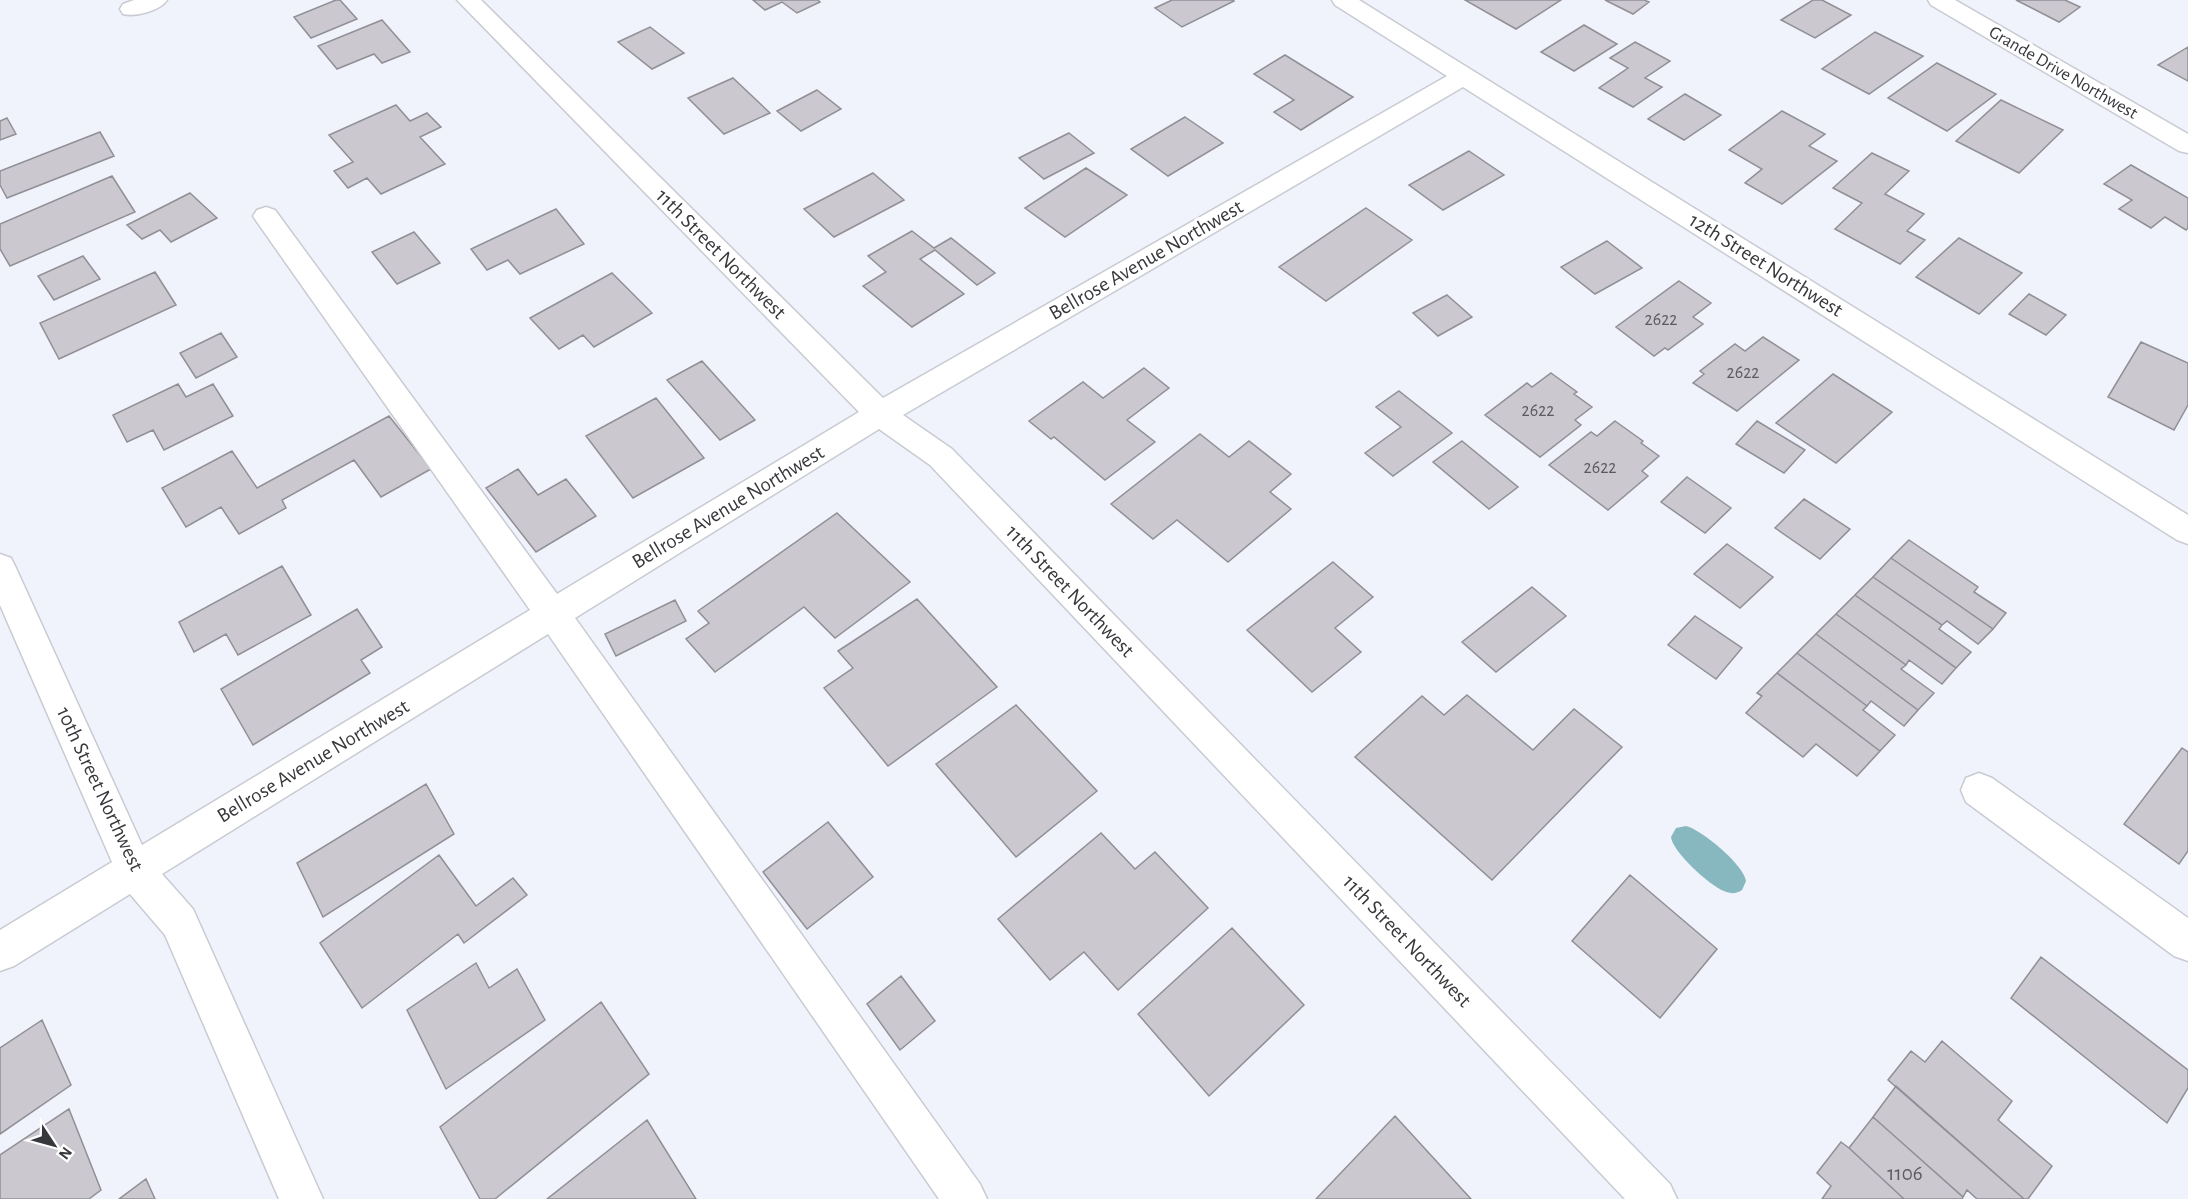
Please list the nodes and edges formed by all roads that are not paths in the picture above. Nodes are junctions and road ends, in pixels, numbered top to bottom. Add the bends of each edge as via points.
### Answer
1 (156, 0) edge
2 (468, 0) edge
3 (1343, 0) edge
4 (1939, 0) edge
5 (131, 9) dead end
6 (1464, 76) junction
7 (2188, 146) edge
8 (266, 216) dead end
9 (880, 414) junction
10 (2188, 531) edge
11 (0, 568) edge
12 (552, 614) junction
13 (1979, 790) dead end
14 (134, 870) junction
15 (2188, 942) edge
16 (0, 952) edge
17 (301, 1199) edge
18 (965, 1199) edge
19 (1655, 1199) edge

1 - 5 street
2 - 9 street, 11th Street Northwest
3 - 6 street, 12th Street Northwest
4 - 7 street, Grande Drive Northwest
6 - 9 street, Bellrose Avenue Northwest
6 - 10 street, 12th Street Northwest
8 - 12 street
9 - 12 street, Bellrose Avenue Northwest
9 - 19 street, 11th Street Northwest via 941,457
11 - 14 street, 10th Street Northwest
12 - 14 street, Bellrose Avenue Northwest
12 - 18 street
13 - 15 street
14 - 16 street, Bellrose Avenue Northwest
14 - 17 street, 10th Street Northwest via 179,922

